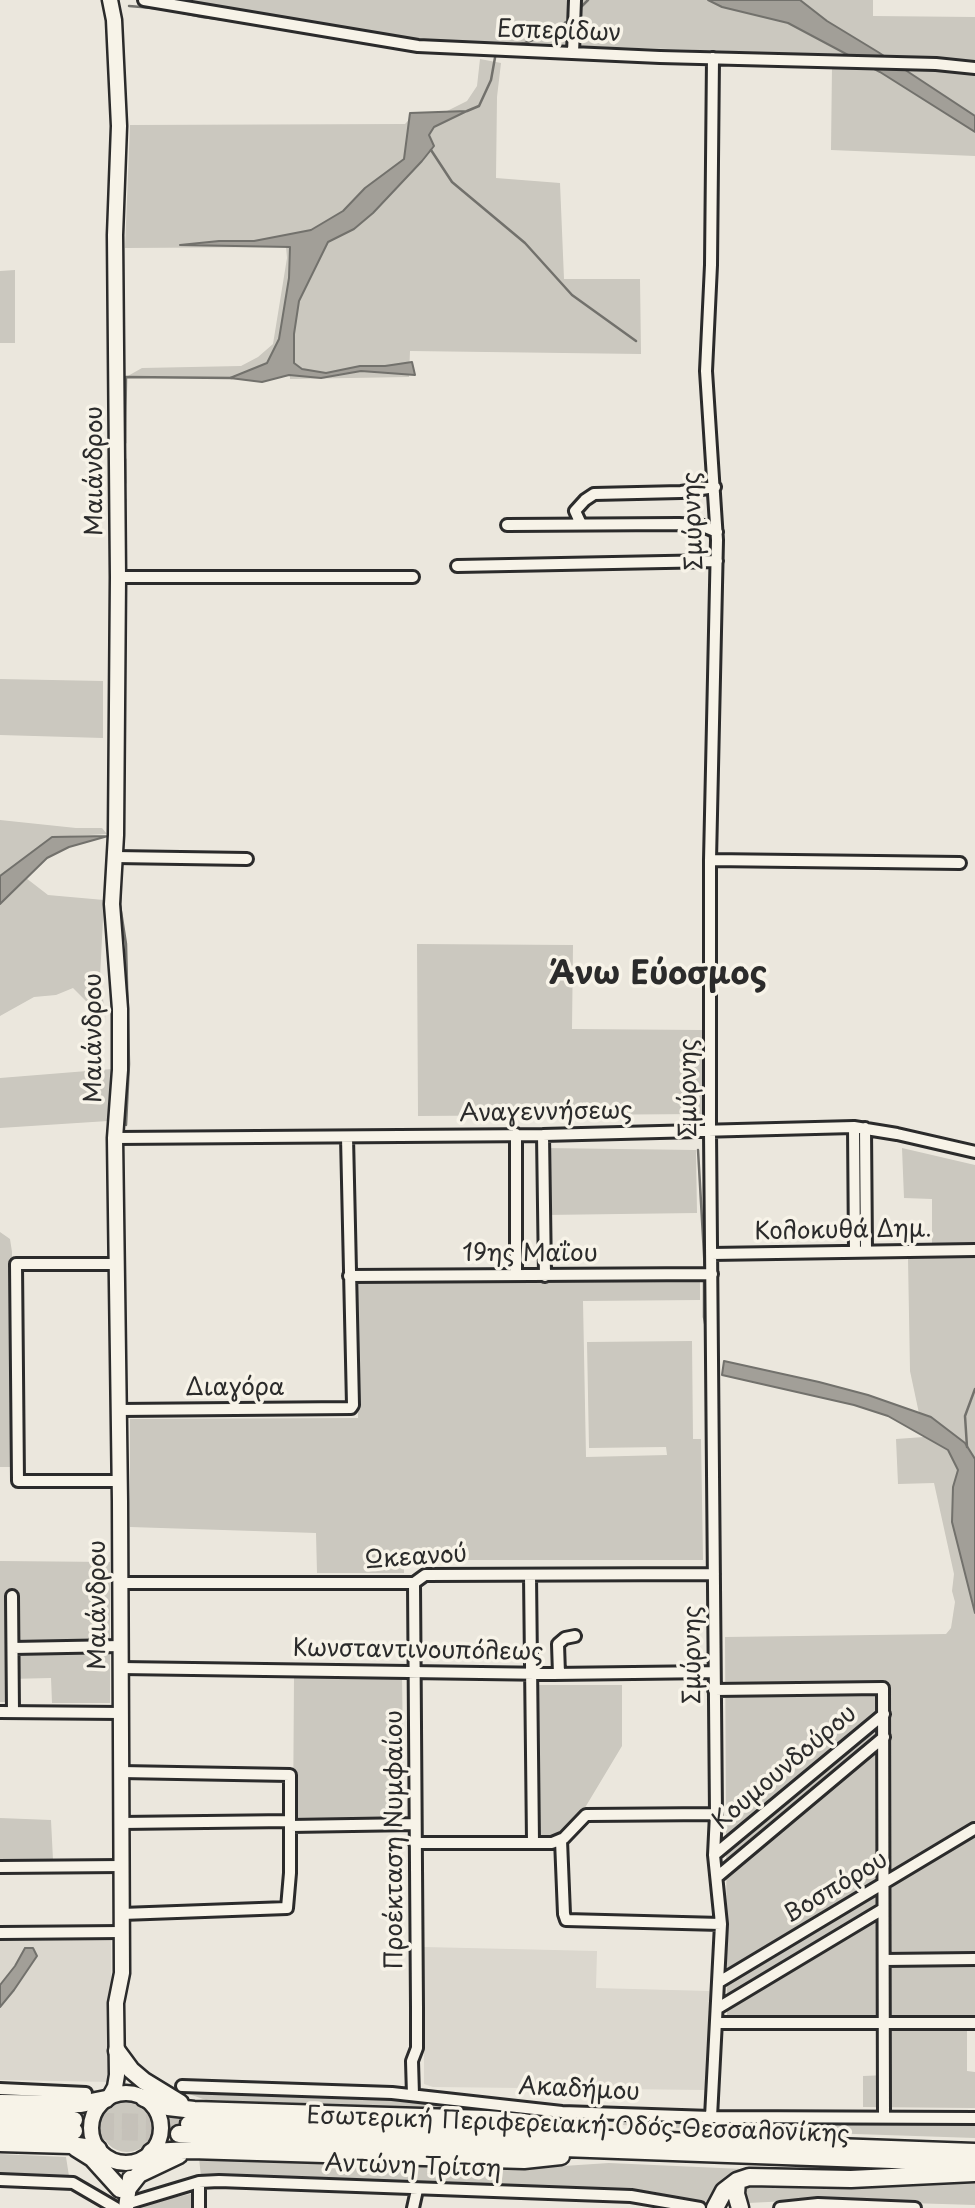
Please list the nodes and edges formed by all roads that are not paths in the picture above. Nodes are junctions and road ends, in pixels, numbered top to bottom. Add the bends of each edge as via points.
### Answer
1 (110, 0) edge
2 (144, 0) edge
3 (575, 0) edge
4 (573, 54) junction
5 (713, 58) junction
6 (975, 68) edge
7 (715, 487) junction
8 (581, 524) junction
9 (507, 525) dead end
10 (717, 532) junction
11 (717, 561) junction
12 (457, 566) dead end
13 (118, 576) junction
14 (413, 576) dead end
15 (115, 857) junction
16 (247, 859) dead end
17 (710, 860) junction
18 (960, 863) dead end
19 (859, 1128) junction
20 (710, 1132) junction
21 (516, 1135) junction
22 (543, 1135) junction
23 (347, 1137) junction
24 (115, 1138) junction
25 (975, 1152) edge
26 (975, 1250) edge
27 (861, 1252) junction
28 (711, 1254) junction
29 (117, 1264) junction
30 (712, 1274) junction
31 (516, 1275) junction
32 (349, 1276) junction
33 (545, 1276) junction
34 (119, 1410) junction
35 (120, 1481) junction
36 (714, 1574) junction
37 (530, 1575) junction
38 (121, 1583) junction
39 (414, 1583) junction
40 (12, 1596) dead end
41 (575, 1636) dead end
42 (121, 1646) junction
43 (13, 1648) junction
44 (121, 1668) junction
45 (415, 1671) junction
46 (531, 1672) junction
47 (713, 1672) junction
48 (559, 1674) junction
49 (714, 1690) junction
50 (0, 1712) edge
51 (13, 1712) junction
52 (121, 1713) junction
53 (884, 1714) junction
54 (884, 1737) junction
55 (121, 1772) junction
56 (716, 1814) junction
57 (121, 1823) junction
58 (290, 1823) junction
59 (415, 1824) junction
60 (974, 1829) edge
61 (561, 1840) junction
62 (533, 1842) junction
63 (415, 1843) junction
64 (714, 1855) junction
65 (122, 1866) junction
66 (0, 1867) edge
67 (717, 1877) junction
68 (883, 1886) junction
69 (883, 1909) junction
70 (122, 1914) junction
71 (721, 1924) junction
72 (122, 1932) junction
73 (0, 1933) edge
74 (975, 1959) edge
75 (884, 1960) junction
76 (719, 1982) junction
77 (718, 2008) junction
78 (717, 2023) junction
79 (975, 2023) edge
80 (884, 2024) junction
81 (117, 2051) junction
82 (117, 2075) junction
83 (181, 2086) dead end
84 (0, 2089) edge
85 (86, 2093) dead end
86 (137, 2095) junction
87 (413, 2095) junction
88 (108, 2098) junction
89 (0, 2103) edge
90 (194, 2110) junction
91 (0, 2117) edge
92 (711, 2117) junction
93 (884, 2117) junction
94 (975, 2118) edge
95 (0, 2129) edge
96 (179, 2129) tunnel mouth
97 (73, 2132) junction
98 (0, 2143) edge
99 (602, 2144) junction
100 (98, 2149) junction
101 (191, 2150) junction
102 (975, 2152) edge
103 (145, 2156) junction
104 (111, 2160) junction
105 (975, 2164) edge
106 (975, 2173) edge
107 (0, 2180) edge
108 (737, 2181) junction
109 (199, 2182) junction
110 (417, 2190) junction
111 (123, 2201) edge
112 (811, 2206) edge
113 (877, 2207) edge
114 (199, 2208) edge
115 (414, 2208) edge
116 (701, 2208) edge
117 (715, 2208) edge
118 (740, 2208) edge
119 (780, 2208) edge
120 (915, 2208) edge

1 - 13 main road, Μαιάνδρου via 119,127
2 - 4 street, Εσπερίδων via 418,46
3 - 4 street
4 - 5 street, Εσπερίδων
5 - 6 street, Εσπερίδων
5 - 7 street, Σμύρνης via 706,370
7 - 8 street via 594,494 575,511
7 - 10 street, Σμύρνης
8 - 9 street
8 - 10 street via 700,525
10 - 11 street, Σμύρνης
11 - 12 street
11 - 17 street, Σμύρνης
13 - 14 street
13 - 15 main road, Μαιάνδρου
15 - 16 street
15 - 24 main road, Μαιάνδρου via 112,904 120,1070
17 - 18 street
17 - 20 street, Σμύρνης
19 - 20 street, Αναγεννήσεως
19 - 25 street, Αναγεννήσεως
19 - 27 street
20 - 22 street, Αναγεννήσεως
20 - 28 street, Σμύρνης
21 - 22 street, Αναγεννήσεως
21 - 23 street, Αναγεννήσεως
21 - 31 street
22 - 33 street
23 - 24 street, Αναγεννήσεως
23 - 32 street
24 - 29 main road, Μαιάνδρου
26 - 27 street, Κολοκυθά Δημ.
27 - 28 street, Κολοκυθά Δημ.
28 - 30 street, Σμύρνης
29 - 34 main road, Μαιάνδρου
29 - 35 street via 16,1264 18,1482
30 - 33 street, 19ης Μαΐου
30 - 36 street, Σμύρνης
31 - 32 street, 19ης Μαΐου
31 - 33 street, 19ης Μαΐου
32 - 34 street, Διαγόρα via 351,1408
34 - 35 main road, Μαιάνδρου
35 - 38 main road, Μαιάνδρου
36 - 37 street, Ωκεανού
36 - 47 street, Σμύρνης
37 - 39 street, Ωκεανού via 425,1575
37 - 46 street
38 - 39 street, Ωκεανού
38 - 42 main road, Μαιάνδρου
39 - 45 street, Προέκταση Νυμφαίου
40 - 43 street
41 - 48 street via 558,1644
42 - 43 street
42 - 44 main road, Μαιάνδρου
43 - 51 street
44 - 45 street, Κωνσταντινουπόλεως
44 - 52 main road, Μαιάνδρου
45 - 46 street, Κωνσταντινουπόλεως
45 - 59 street, Προέκταση Νυμφαίου
46 - 48 street, Κωνσταντινουπόλεως
46 - 62 street
47 - 48 street, Κωνσταντινουπόλεως
47 - 49 street, Σμύρνης
49 - 53 street via 883,1688
49 - 56 street, Σμύρνης
50 - 51 street
51 - 52 street
52 - 55 main road, Μαιάνδρου
53 - 54 street
53 - 64 street, Κουμουνδούρου
54 - 67 street, Κουμουνδούρου
54 - 68 street
55 - 57 main road, Μαιάνδρου
55 - 58 street via 290,1775
56 - 61 street via 586,1815
56 - 64 street, Σμύρνης
57 - 58 street
57 - 65 main road, Μαιάνδρου
58 - 59 street
58 - 70 street via 286,1908
59 - 63 street, Προέκταση Νυμφαίου
60 - 68 street, Βοσπόρου
61 - 62 street
61 - 71 street via 566,1920
62 - 63 street
63 - 87 street, Προέκταση Νυμφαίου via 417,2048 412,2061
64 - 67 street, Σμύρνης
65 - 66 street
65 - 70 main road, Μαιάνδρου
67 - 71 street, Σμύρνης
68 - 69 street
68 - 76 street, Βοσπόρου
69 - 75 street
69 - 77 street, Βοσπόρου
70 - 72 main road, Μαιάνδρου
71 - 76 street, Σμύρνης
72 - 73 street
72 - 81 main road, Μαιάνδρου
74 - 75 street
75 - 80 street
76 - 77 street, Σμύρνης
77 - 78 street, Σμύρνης
78 - 80 street
78 - 92 street, Σμύρνης
79 - 80 street
80 - 93 street
81 - 82 main road, Μαιάνδρου
81 - 90 highway via 144,2081
82 - 86 main road
82 - 88 main road, Μαιάνδρου
83 - 87 street, Ακαδήμου
84 - 85 street
86 - 88 main road
86 - 90 highway via 167,2107
86 - 103 main road via 155,2108 161,2123 161,2133
87 - 92 street, Ακαδήμου via 529,2110
88 - 89 highway via 81,2104
88 - 100 main road via 91,2121
90 - 99 highway via 524,2122
91 - 97 highway
92 - 93 street, Ακαδήμου
93 - 94 street, Ακαδήμου
95 - 97 highway
96 - 99 highway, Εσωτερική Περιφερειακή Οδός Θεσσαλονίκης
97 - 98 highway
97 - 100 highway
97 - 111 highway
99 - 101 highway via 523,2160
99 - 102 highway, Εσωτερική Περιφερειακή Οδός Θεσσαλονίκης
99 - 105 highway, Εσωτερική Περιφερειακή Οδός Θεσσαλονίκης
100 - 104 main road
101 - 103 highway
101 - 111 highway via 139,2174
103 - 104 main road via 130,2163
103 - 111 main road via 132,2172
104 - 111 main road
106 - 108 highway via 852,2179 755,2176
107 - 111 street via 73,2183
108 - 117 highway via 720,2195
108 - 118 highway
109 - 110 street, Αντώνη Τρίτση
109 - 111 street, Αντώνη Τρίτση
109 - 114 street
110 - 115 street
110 - 116 street, Αντώνη Τρίτση via 631,2196
112 - 113 street
112 - 119 street
113 - 120 street

